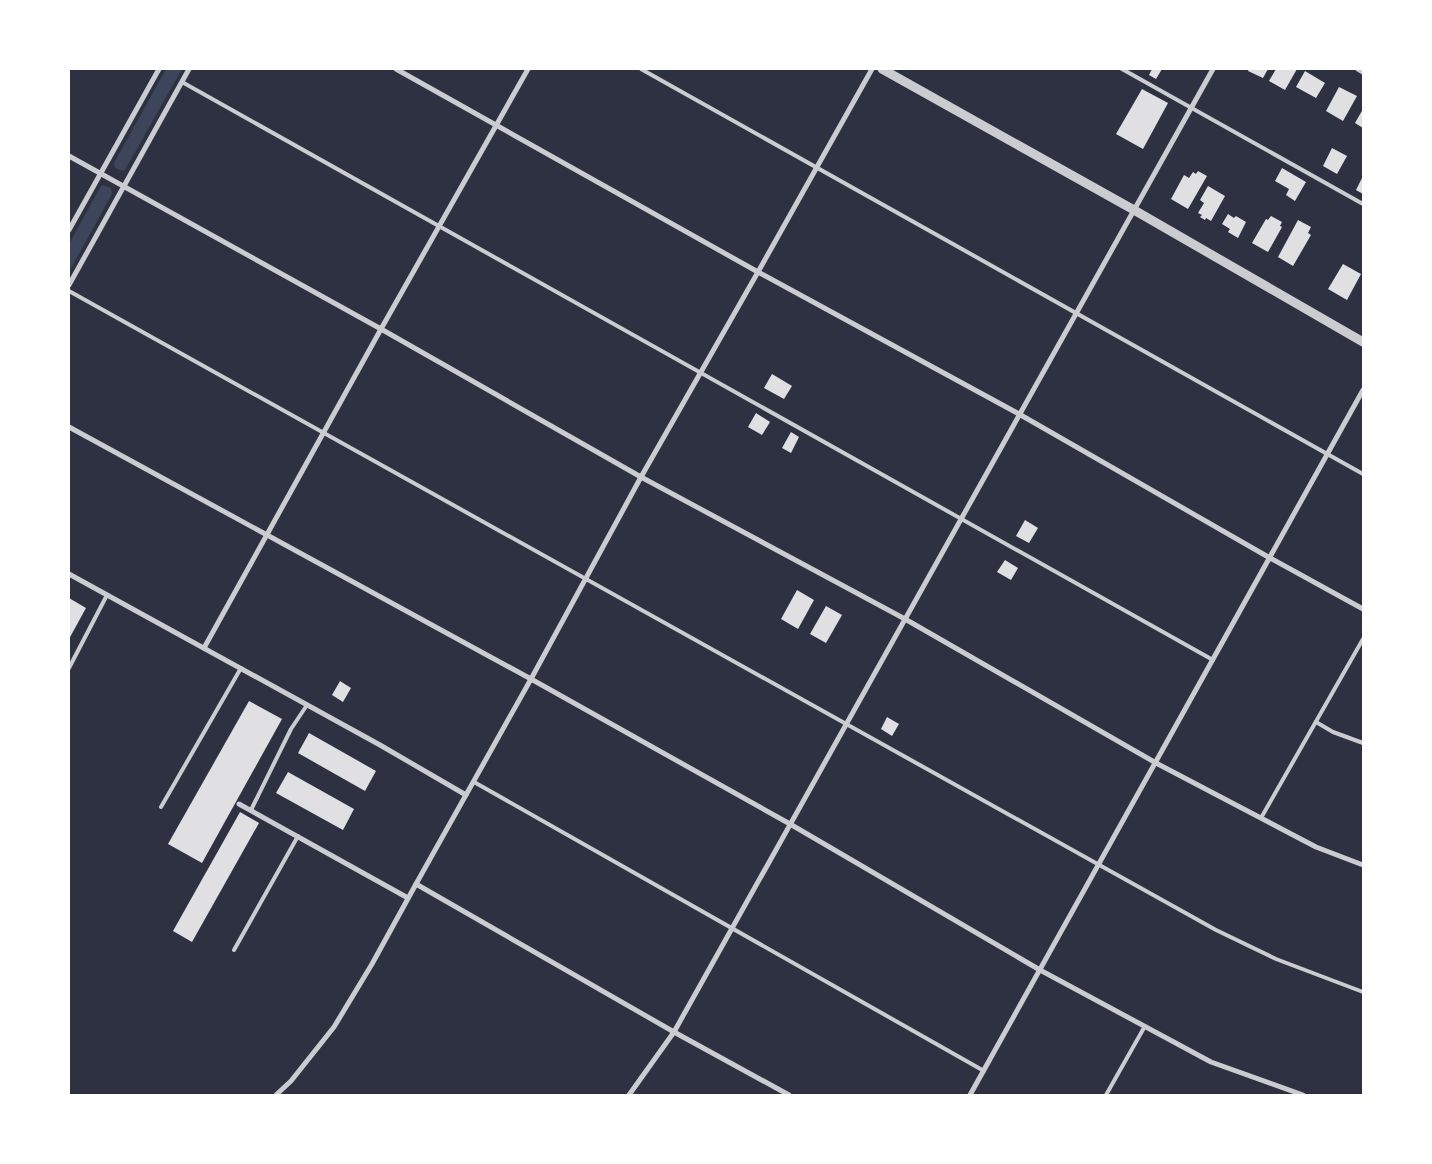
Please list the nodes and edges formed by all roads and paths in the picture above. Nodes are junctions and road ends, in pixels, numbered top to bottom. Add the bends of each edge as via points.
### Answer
1 (159, 69) edge
2 (189, 69) edge
3 (396, 69) edge
4 (528, 69) edge
5 (641, 69) edge
6 (872, 69) edge
7 (882, 69) edge
8 (1122, 69) edge
9 (1212, 69) edge
10 (1358, 69) edge
11 (1363, 72) edge
12 (182, 82) junction
13 (1191, 108) junction
14 (496, 124) junction
15 (69, 156) edge
16 (817, 167) junction
17 (101, 173) junction
18 (124, 186) junction
19 (1363, 204) edge
20 (1134, 210) junction
21 (439, 226) junction
22 (69, 230) edge
23 (758, 272) junction
24 (69, 285) edge
25 (69, 291) edge
26 (1076, 313) junction
27 (381, 329) junction
28 (1363, 342) edge
29 (700, 373) junction
30 (1363, 390) edge
31 (1019, 414) junction
32 (69, 427) edge
33 (324, 433) junction
34 (1328, 454) junction
35 (1363, 474) edge
36 (641, 477) junction
37 (961, 519) junction
38 (267, 535) junction
39 (1270, 558) junction
40 (69, 574) edge
41 (586, 579) junction
42 (108, 595) junction
43 (1363, 609) edge
44 (905, 619) junction
45 (1363, 639) edge
46 (204, 648) junction
47 (1213, 660) junction
48 (69, 668) edge
49 (241, 668) junction
50 (531, 679) junction
51 (307, 705) junction
52 (1316, 722) junction
53 (846, 724) junction
54 (1363, 743) edge
55 (1156, 763) junction
56 (474, 782) junction
57 (466, 795) junction
58 (239, 804) dead end
59 (161, 807) dead end
60 (251, 810) junction
61 (1261, 818) junction
62 (790, 824) junction
63 (298, 836) junction
64 (1099, 864) junction
65 (1363, 865) edge
66 (416, 884) junction
67 (408, 898) junction
68 (732, 928) junction
69 (234, 950) dead end
70 (1040, 970) junction
71 (1363, 992) edge
72 (1145, 1026) junction
73 (674, 1032) junction
74 (984, 1071) junction
75 (276, 1095) edge
76 (630, 1095) edge
77 (789, 1095) edge
78 (970, 1095) edge
79 (1106, 1095) edge
80 (1304, 1095) edge

1 - 17 street
2 - 12 street
3 - 14 street
4 - 14 street
5 - 16 lane
6 - 16 street
7 - 20 street
8 - 13 lane
9 - 13 street
10 - 11 street
12 - 18 street
12 - 21 lane
13 - 19 lane
13 - 20 street
14 - 21 street
14 - 23 street
15 - 17 street
16 - 23 street
16 - 26 lane
17 - 18 street
17 - 22 street
18 - 24 street
18 - 27 street
20 - 26 street
20 - 28 street
21 - 27 street
21 - 29 lane
23 - 29 street
23 - 31 street
25 - 33 lane
26 - 31 street
26 - 34 lane
27 - 33 street
27 - 36 street
29 - 36 street
29 - 37 lane
30 - 34 street
31 - 37 street
31 - 39 street
32 - 38 street
33 - 38 street
33 - 41 lane
34 - 35 lane
34 - 39 street
36 - 41 street
36 - 44 street
37 - 44 street
37 - 47 lane
38 - 46 street
38 - 50 street
39 - 43 street
39 - 47 street
40 - 42 street
41 - 50 street
41 - 53 lane
42 - 46 street
42 - 48 lane
44 - 53 street
44 - 55 street
45 - 52 lane
46 - 49 street
47 - 55 street
49 - 51 street
49 - 59 lane
50 - 56 street
50 - 62 street
51 - 57 street
51 - 60 lane via 291,729
52 - 54 lane
52 - 61 lane
53 - 62 street
53 - 64 lane
55 - 61 street
55 - 64 street
56 - 57 street
56 - 68 lane
57 - 66 street
58 - 60 street
60 - 63 street
61 - 65 street via 1316,847
62 - 68 street
62 - 70 street
63 - 67 street
63 - 69 lane
64 - 70 street
64 - 71 lane via 1216,930 1276,959
66 - 67 street
66 - 73 street
67 - 75 street via 334,1027
68 - 73 street
68 - 74 lane
70 - 72 street
70 - 74 street
72 - 79 lane
72 - 80 street via 1211,1062
73 - 76 street
73 - 77 street
74 - 78 street

